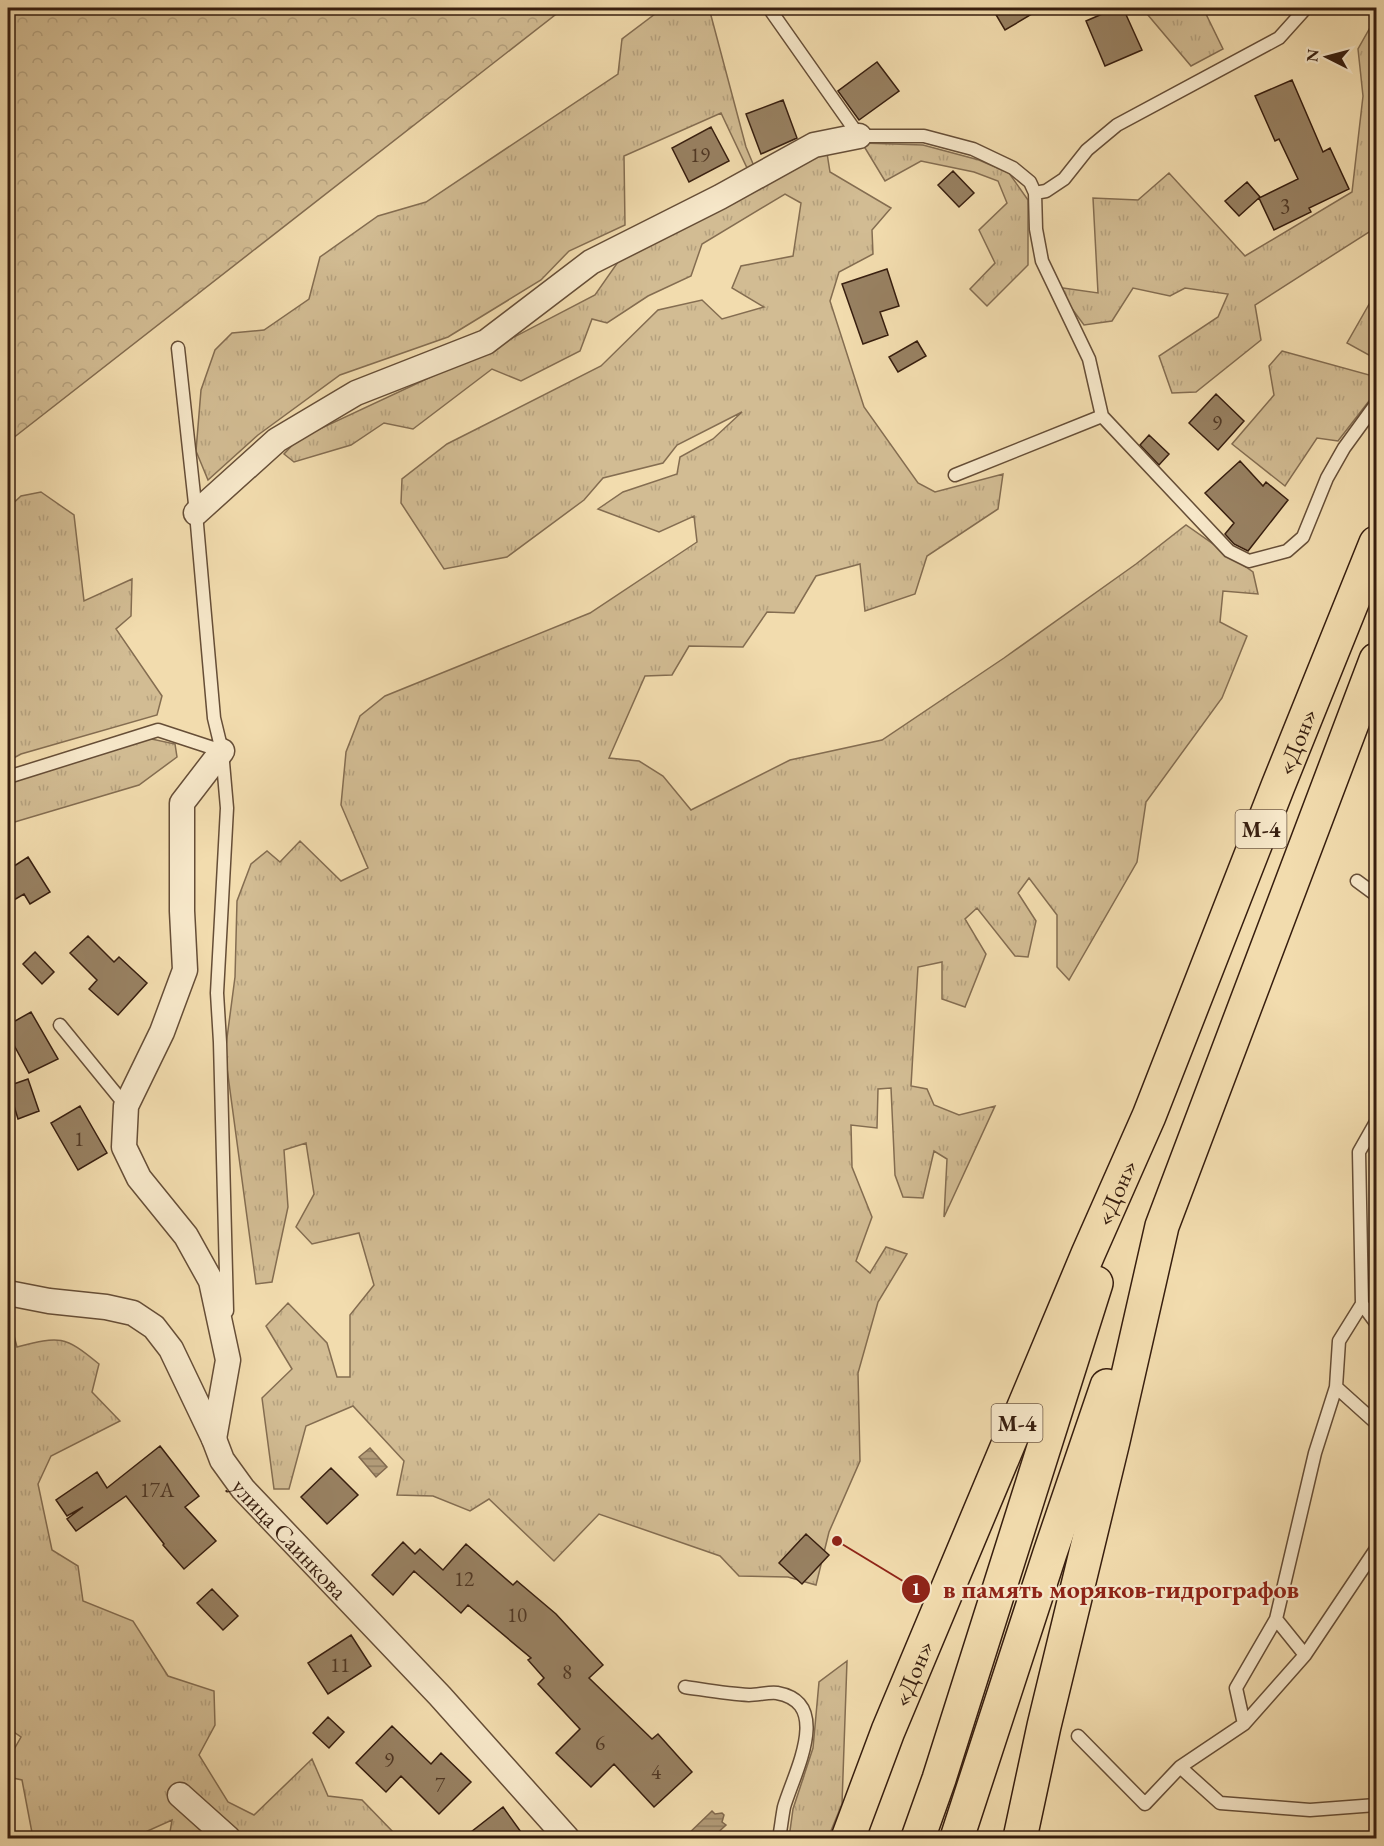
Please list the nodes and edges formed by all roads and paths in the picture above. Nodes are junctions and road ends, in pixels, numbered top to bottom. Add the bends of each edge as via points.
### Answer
1 (1306, 8) edge
2 (771, 11) dead end
3 (859, 136) junction
4 (1035, 193) junction
5 (178, 348) dead end
6 (1377, 404) edge
7 (1102, 416) junction
8 (955, 475) dead end
9 (196, 513) junction
10 (1377, 543) edge
11 (1377, 660) edge
12 (222, 751) junction
13 (8, 777) edge
14 (1357, 880) dead end
15 (1377, 895) edge
16 (60, 1024) dead end
17 (126, 1106) junction
18 (1149, 1116) junction
19 (1377, 1122) edge
20 (1162, 1226) junction
21 (8, 1293) edge
22 (1362, 1304) junction
23 (1377, 1323) edge
24 (228, 1360) junction
25 (1336, 1387) junction
26 (1377, 1423) edge
27 (214, 1439) junction
28 (1377, 1549) edge
29 (1276, 1619) junction
30 (1305, 1655) junction
31 (685, 1688) dead end
32 (1244, 1724) junction
33 (1078, 1736) dead end
34 (1180, 1767) junction
35 (180, 1795) dead end
36 (1377, 1805) edge
37 (228, 1839) edge
38 (567, 1839) edge
39 (779, 1839) edge
40 (848, 1839) edge
41 (918, 1839) edge
42 (957, 1839) edge
43 (1020, 1839) edge

1 - 4 lane via 1279,38 1117,125 1087,150 1064,179
2 - 3 lane
3 - 4 lane via 924,136 973,149 1013,168 1030,182
3 - 9 street via 814,145 591,262 486,342 356,393 276,440
4 - 7 lane via 1042,261 1089,359
5 - 9 lane
6 - 7 lane via 1327,478 1303,537 1287,551 1249,561 1229,551
7 - 8 lane
9 - 12 lane via 214,718
10 - 18 highway, «Дон» / М-4
11 - 20 highway, «Дон» / М-4
12 - 13 lane via 158,730
12 - 17 street via 182,803 185,970 162,1032
12 - 24 lane via 227,808 217,993
14 - 15 lane
16 - 17 lane
17 - 24 street via 124,1147 139,1178 186,1236 212,1281
18 - 40 highway, «Дон» / М-4 via 897,1709
18 - 41 highway
19 - 22 lane via 1359,1152
20 - 42 highway
20 - 43 highway, «Дон» / М-4
21 - 27 street, улица Саинкова via 133,1313 154,1328 171,1349
22 - 23 lane
22 - 25 lane via 1339,1341
24 - 27 street
25 - 26 lane
25 - 29 lane via 1315,1453
27 - 38 street, улица Саинкова via 222,1460 243,1489 440,1696
28 - 30 lane
29 - 30 lane
29 - 32 lane via 1236,1688
30 - 32 lane
31 - 39 lane via 751,1695 775,1692 792,1697 803,1707 807,1724 804,1747 784,1809
32 - 34 lane
33 - 34 lane via 1145,1804
34 - 36 lane via 1220,1803 1310,1810
35 - 37 street

